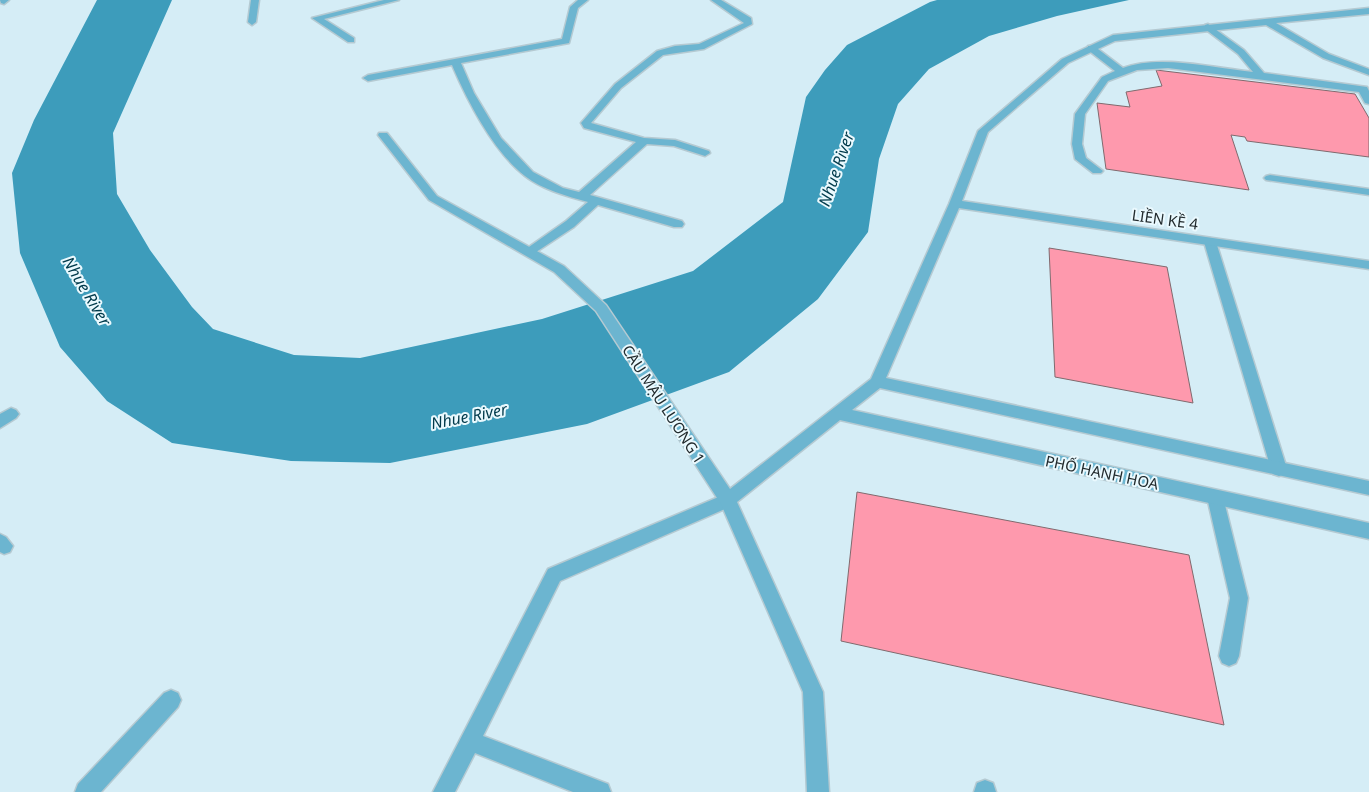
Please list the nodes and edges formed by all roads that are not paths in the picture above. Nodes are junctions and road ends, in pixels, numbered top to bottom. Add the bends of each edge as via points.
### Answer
1 (254, 0) edge
2 (339, 0) edge
3 (395, 0) edge
4 (584, 0) edge
5 (715, 0) edge
6 (347, 11) junction
7 (1369, 11) edge
8 (1266, 21) junction
9 (252, 22) dead end
10 (1208, 27) junction
11 (350, 40) dead end
12 (1090, 48) junction
13 (455, 61) junction
14 (1122, 72) junction
15 (1369, 72) edge
16 (1260, 76) junction
17 (368, 78) dead end
18 (1369, 101) edge
19 (383, 135) dead end
20 (644, 141) junction
21 (705, 153) dead end
22 (1097, 171) dead end
23 (1270, 178) dead end
24 (1369, 192) edge
25 (581, 197) junction
26 (596, 201) junction
27 (956, 204) junction
28 (678, 224) dead end
29 (1210, 242) junction
30 (530, 252) junction
31 (1369, 265) edge
32 (877, 382) junction
33 (836, 413) junction
34 (1279, 468) junction
35 (1369, 488) edge
36 (1215, 497) junction
37 (728, 500) junction
38 (1369, 531) edge
39 (1229, 656) dead end
40 (171, 700) dead end
41 (470, 741) junction
42 (86, 792) edge
43 (444, 792) edge
44 (600, 792) edge
45 (818, 792) edge

1 - 9 street
2 - 6 street
3 - 6 street
4 - 13 street via 574,7 566,41
5 - 20 street via 740,14 748,24 701,47 660,53 618,86 586,123
6 - 11 street via 316,18
7 - 8 street
8 - 10 street
8 - 15 street via 1326,56
10 - 12 street via 1113,38
10 - 16 street via 1241,52
12 - 14 street
12 - 27 street via 1065,61 983,131
13 - 17 street
13 - 25 street via 481,114 497,140 517,162 542,182
14 - 16 street via 1168,65
14 - 22 street via 1105,79 1080,114 1077,144 1081,159
16 - 18 street via 1363,90
19 - 30 street, CẦU MẬU LƯƠNG 1 via 433,198
20 - 21 street via 675,143
20 - 25 street
23 - 24 street
25 - 26 street
26 - 28 street
26 - 30 street
27 - 29 street, LIỀN KỀ 4
27 - 32 street
29 - 31 street, LIỀN KỀ 4
29 - 34 street
30 - 37 street, CẦU MẬU LƯƠNG 1 via 559,269 601,308
32 - 33 street
32 - 34 street
33 - 36 street, PHỐ HẠNH HOA
33 - 37 street
34 - 35 street
36 - 38 street, PHỐ HẠNH HOA
36 - 39 street via 1238,598
37 - 41 street via 554,576
37 - 45 street, CẦU MẬU LƯƠNG 1 via 813,692
40 - 42 street
41 - 43 street
41 - 44 street

